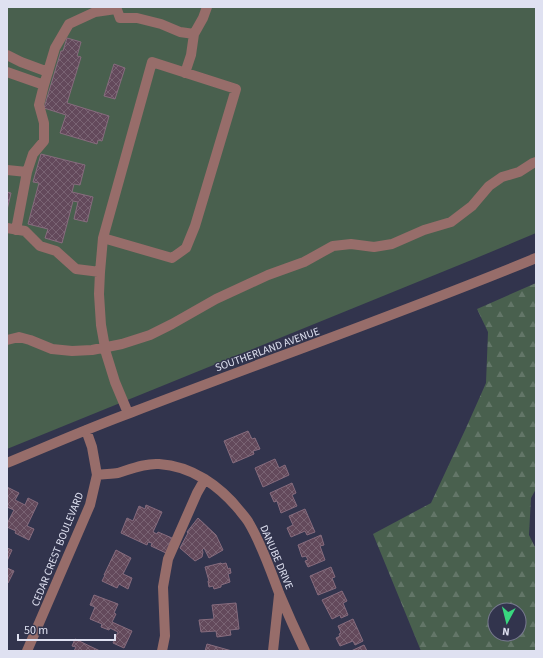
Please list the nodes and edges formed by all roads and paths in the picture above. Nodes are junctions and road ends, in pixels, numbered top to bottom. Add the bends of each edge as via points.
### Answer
1 (207, 7) edge
2 (116, 8) edge
3 (194, 34) junction
4 (7, 55) edge
5 (7, 72) edge
6 (48, 72) junction
7 (185, 72) junction
8 (44, 85) junction
9 (536, 162) edge
10 (7, 170) edge
11 (27, 172) junction
12 (12, 229) edge
13 (103, 238) junction
14 (536, 258) edge
15 (100, 272) junction
16 (7, 340) edge
17 (104, 347) junction
18 (128, 413) junction
19 (86, 430) junction
20 (7, 463) edge
21 (96, 475) junction
22 (205, 479) junction
23 (280, 593) junction
24 (27, 651) edge
25 (162, 651) edge
26 (273, 651) edge
27 (305, 651) edge

1 - 3 street
2 - 3 street via 120,18 137,18
2 - 6 street via 95,12 69,24 55,48
3 - 7 street
4 - 6 street
5 - 8 street
6 - 8 street
7 - 13 street via 152,62
7 - 13 street via 236,89 186,248 172,258
8 - 11 street via 39,105 44,123 44,141 33,154
9 - 17 street via 488,186 472,206 451,222 392,244 374,247 351,244 333,246 304,262 216,299 150,336
10 - 11 street
11 - 12 street
12 - 15 street via 25,232 40,246 56,251 76,269
13 - 15 street
14 - 18 street, SOUTHERLAND AVENUE
15 - 17 street via 100,317
16 - 17 street via 19,338 52,349 72,351
17 - 18 street
18 - 19 street, SOUTHERLAND AVENUE
19 - 20 street, SOUTHERLAND AVENUE
19 - 21 street, CEDAR CREST BOULEVARD via 92,447
21 - 22 street, DANUBE DRIVE via 158,464 174,466
21 - 24 street, CEDAR CREST BOULEVARD via 90,505
22 - 23 street, DANUBE DRIVE via 221,490 248,522
22 - 25 street via 168,559 163,587 165,636
23 - 26 street
23 - 27 street, DANUBE DRIVE

